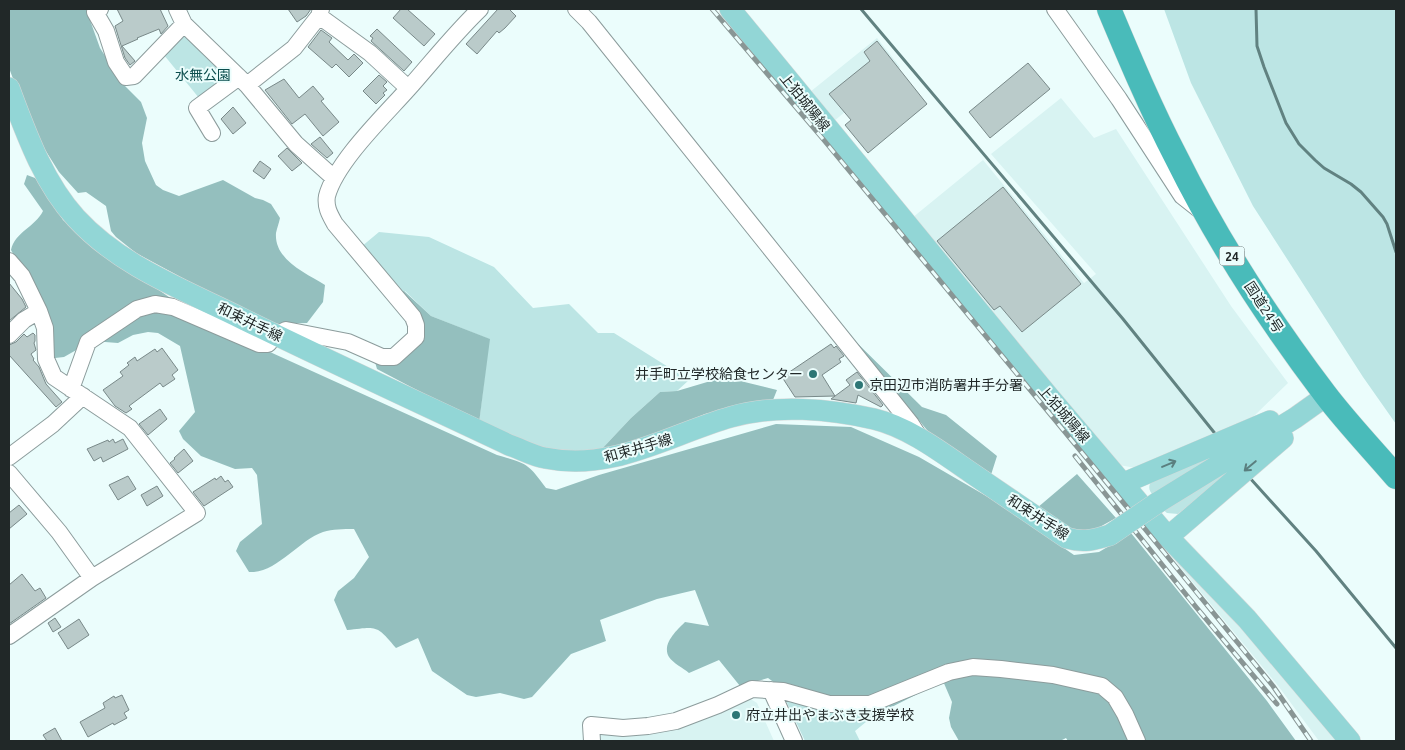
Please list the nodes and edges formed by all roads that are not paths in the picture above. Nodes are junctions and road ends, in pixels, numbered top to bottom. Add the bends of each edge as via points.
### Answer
1 (480, 9) edge
2 (576, 9) edge
3 (730, 9) edge
4 (1055, 9) edge
5 (1109, 9) edge
6 (98, 11) edge
7 (320, 13) edge
8 (181, 16) edge
9 (243, 81) junction
10 (9, 88) edge
11 (408, 88) junction
12 (212, 133) dead end
13 (334, 178) junction
14 (1209, 218) junction
15 (9, 261) edge
16 (40, 311) junction
17 (9, 335) edge
18 (276, 335) junction
19 (77, 393) junction
20 (1326, 396) junction
21 (1295, 418) junction
22 (920, 438) junction
23 (9, 457) edge
24 (9, 473) edge
25 (1396, 477) edge
26 (1124, 483) junction
27 (1168, 537) junction
28 (92, 578) junction
29 (9, 636) edge
30 (771, 690) junction
31 (592, 741) edge
32 (794, 741) edge
33 (1136, 741) edge
34 (1350, 741) edge

1 - 11 street via 452,36
2 - 22 street via 804,288
3 - 26 main road, 上狛城陽線 via 1050,398
4 - 14 street via 1182,196
5 - 14 highway, 国道24号 / 24 via 1176,158
6 - 8 street via 116,62 126,77 134,76
7 - 9 street via 294,48
7 - 11 street via 370,52
8 - 9 street
9 - 12 street via 197,108
9 - 13 street via 296,144
10 - 18 main road, 和束井手線 via 42,168 62,202 89,232 131,263
11 - 13 street via 366,135
13 - 18 street via 327,197 327,209 335,224 413,317 416,337 394,357 382,357 348,342 300,332 286,330
14 - 20 highway, 国道24号 / 24 via 1260,303
15 - 16 street via 22,276
16 - 17 street via 24,320
16 - 19 street via 45,328 46,359 54,377
18 - 19 street via 268,344 259,344 173,307 155,304 137,309 88,342
18 - 22 main road, 和束井手線 via 543,458 574,462 608,458 643,450 732,416 772,410 851,415 876,420
19 - 23 street via 53,424
19 - 28 street via 130,428 197,513
20 - 21 main road, 和束井手線
20 - 25 highway, 国道24号 / 24
21 - 22 main road, 和束井手線, bridge via 1110,535 1093,541 1067,538
26 -> 21 main road via 1270,421
21 -> 27 main road via 1283,438
24 - 28 street via 59,532
26 - 27 main road, 上狛城陽線
27 - 34 main road, 上狛城陽線 via 1247,619
28 - 29 street
30 - 31 street via 752,689 676,721 623,728 591,725
30 - 32 street
30 - 33 street via 829,704 870,704 948,672 973,668 1053,675 1102,686 1115,697

